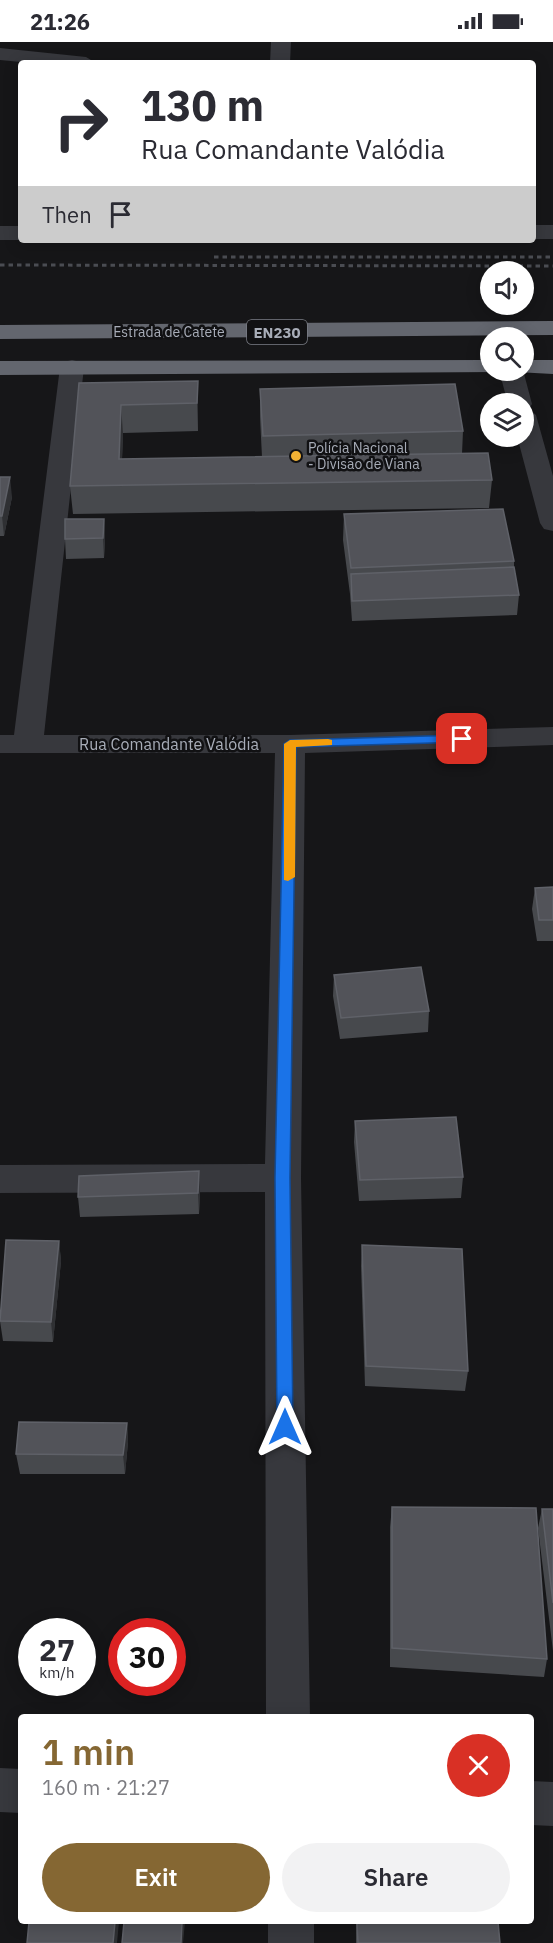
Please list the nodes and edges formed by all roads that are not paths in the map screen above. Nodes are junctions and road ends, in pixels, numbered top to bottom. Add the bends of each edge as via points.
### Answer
1 (281, 42) edge
2 (0, 54) edge
3 (57, 60) edge
4 (280, 60) edge
5 (536, 232) edge
6 (553, 232) edge
7 (0, 233) edge
8 (18, 233) edge
9 (553, 328) edge
10 (0, 332) edge
11 (72, 367) junction
12 (480, 367) edge
13 (534, 367) edge
14 (553, 367) edge
15 (0, 368) edge
16 (534, 447) edge
17 (549, 494) edge
18 (553, 523) edge
19 (553, 736) edge
20 (14, 744) edge
21 (290, 744) junction
22 (282, 1178) junction
23 (0, 1179) edge
24 (288, 1714) edge
25 (0, 1790) edge
26 (18, 1791) edge
27 (534, 1803) edge
28 (553, 1804) edge
29 (291, 1924) edge
30 (291, 1943) edge

1 - 4 street
2 - 3 street
5 - 6 street
7 - 8 street
9 - 10 highway, Estrada de Catete / EN230
11 - 12 highway, EN230
11 - 15 highway, EN230
11 - 20 street
13 - 14 highway
16 - 17 street
17 - 18 street
19 - 21 street, Rua Comandante Valódia
20 - 21 street, Rua Comandante Valódia
21 - 22 street
22 - 23 street
22 - 24 street
25 - 26 street
27 - 28 street
29 - 30 street

